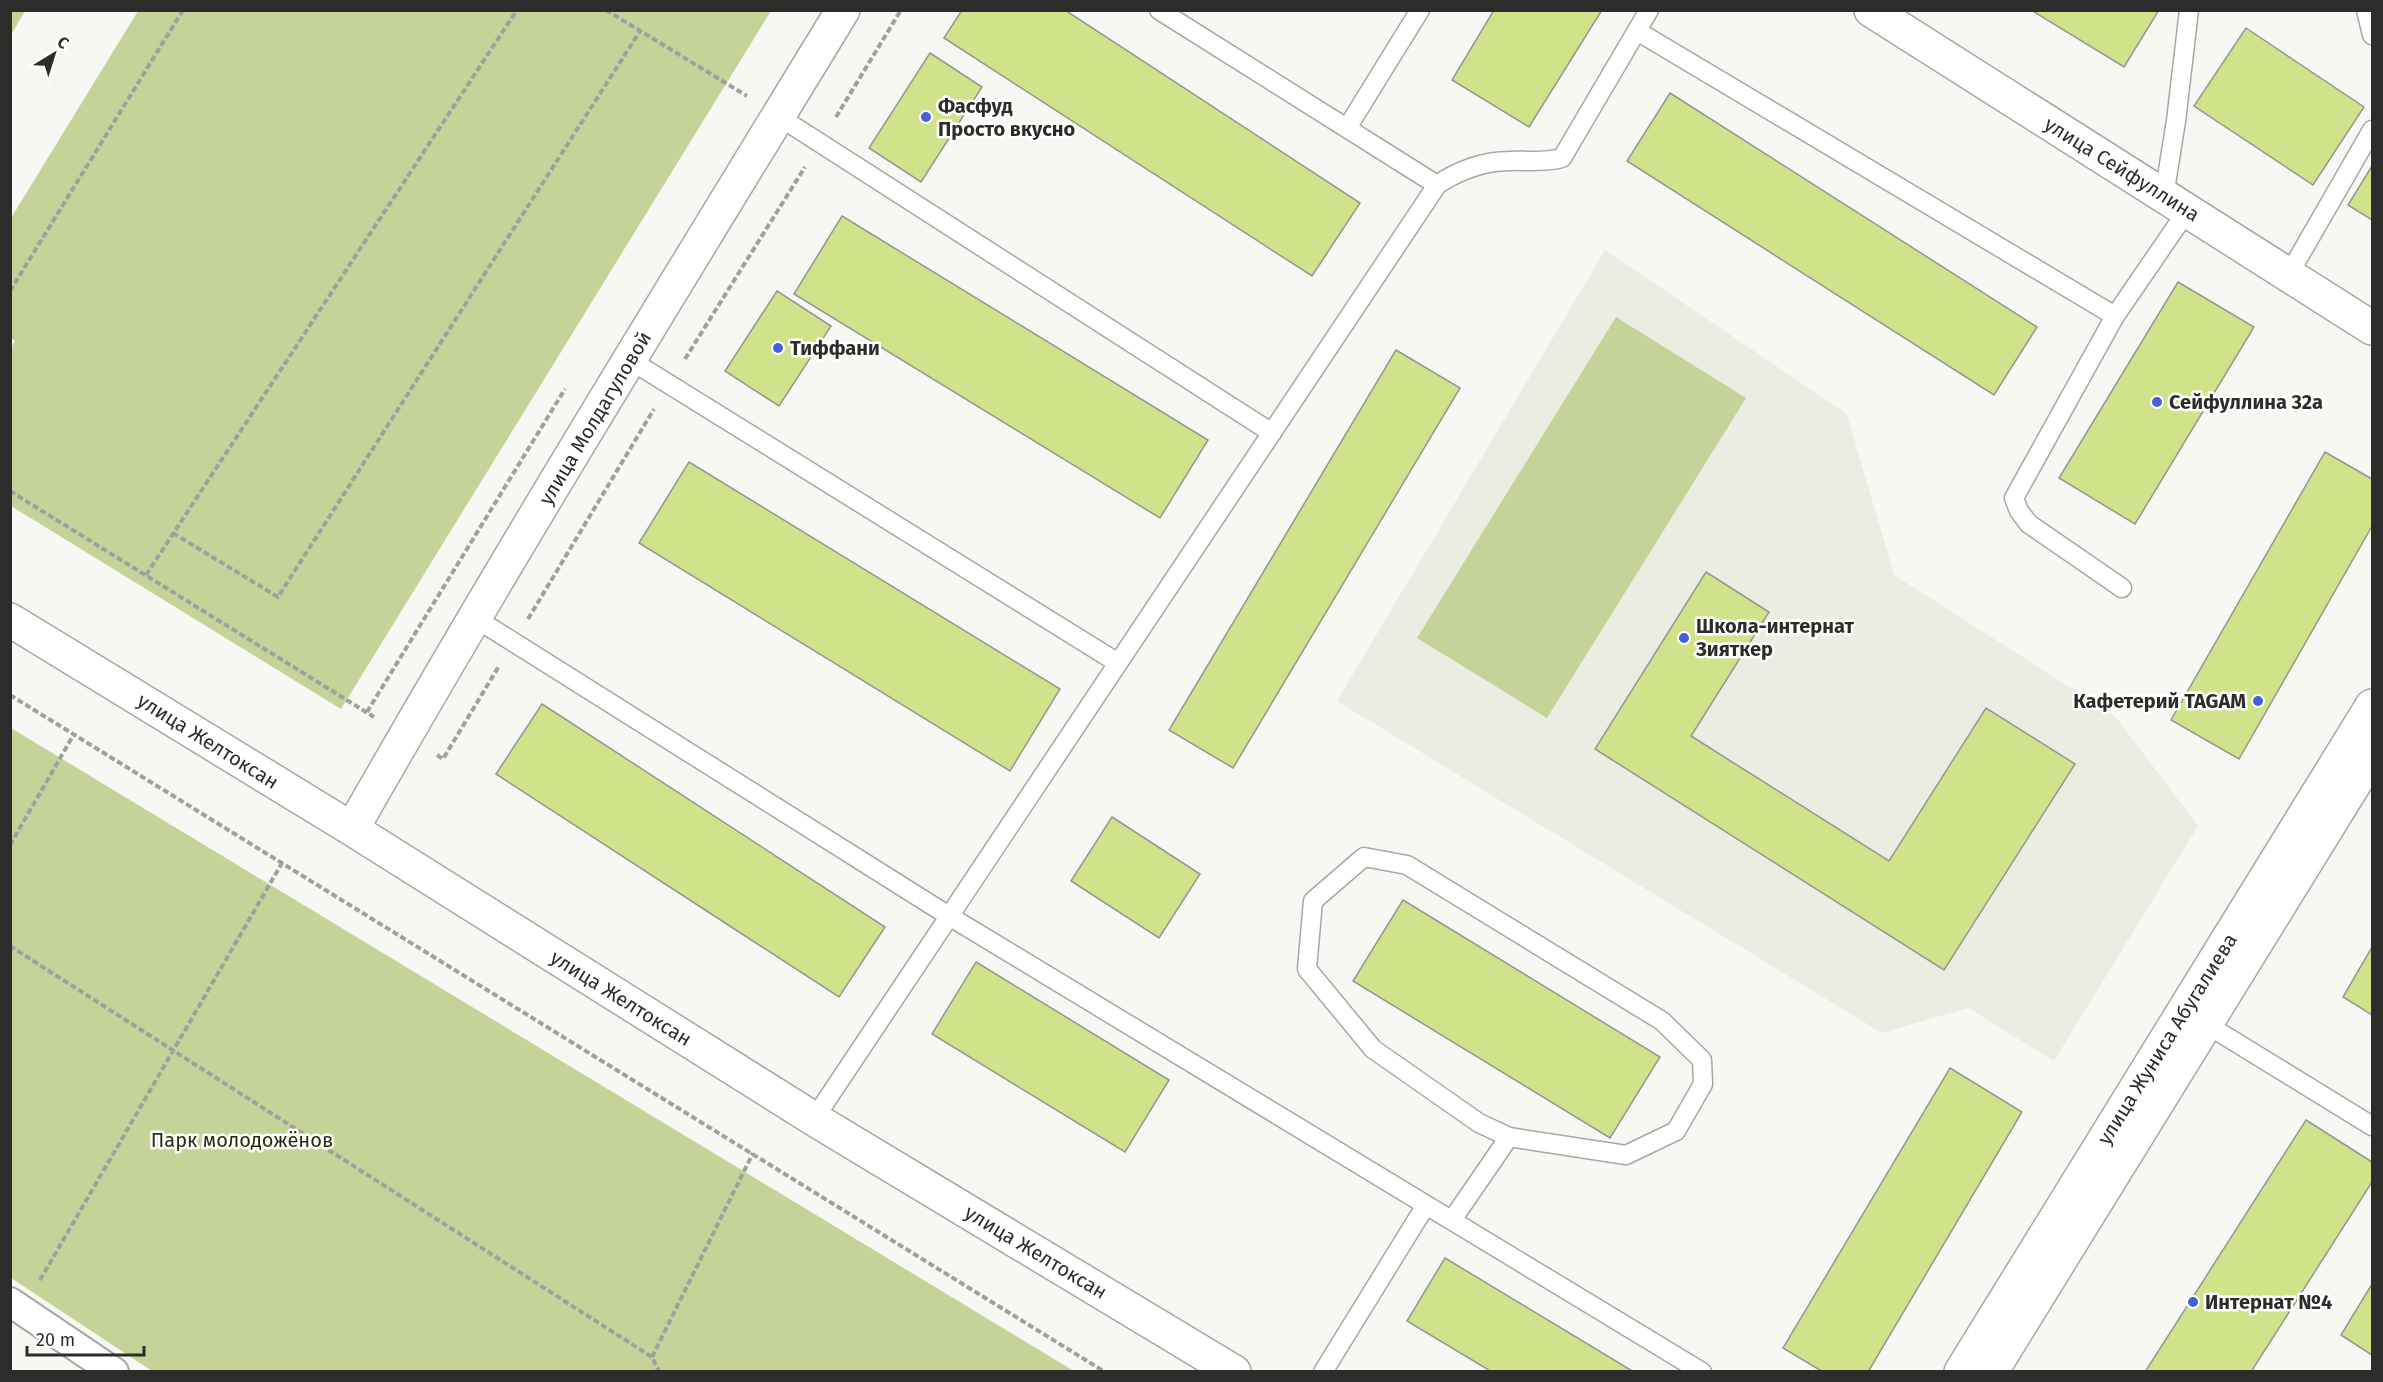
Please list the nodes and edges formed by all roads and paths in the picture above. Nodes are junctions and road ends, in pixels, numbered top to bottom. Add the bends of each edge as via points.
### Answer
1 (183, 10) edge
2 (517, 10) edge
3 (606, 10) edge
4 (843, 10) edge
5 (1159, 10) edge
6 (1420, 10) edge
7 (1649, 10) edge
8 (1871, 10) edge
9 (2189, 10) edge
10 (2366, 10) edge
11 (640, 31) junction
12 (1637, 31) junction
13 (2373, 35) edge
14 (778, 116) junction
15 (1347, 128) junction
16 (2373, 130) edge
17 (1437, 185) junction
18 (2176, 203) junction
19 (2289, 274) junction
20 (10, 291) edge
21 (2115, 316) junction
22 (2373, 327) edge
23 (630, 360) junction
24 (1272, 433) junction
25 (10, 491) edge
26 (173, 533) junction
27 (146, 575) junction
28 (2122, 588) dead end
29 (475, 618) junction
30 (10, 620) edge
31 (1118, 663) junction
32 (10, 695) edge
33 (2373, 706) edge
34 (74, 734) junction
35 (405, 736) junction
36 (2373, 755) edge
37 (352, 830) junction
38 (10, 845) edge
39 (282, 863) junction
40 (949, 916) junction
41 (10, 946) edge
42 (2206, 1024) junction
43 (173, 1051) junction
44 (814, 1119) junction
45 (2373, 1126) edge
46 (1509, 1137) junction
47 (753, 1153) junction
48 (1426, 1205) junction
49 (1452, 1221) junction
50 (16, 1306) edge
51 (652, 1357) junction
52 (114, 1371) edge
53 (659, 1371) edge
54 (1105, 1371) edge
55 (1234, 1371) edge
56 (1323, 1371) edge
57 (1702, 1371) edge
58 (1961, 1371) edge
59 (1991, 1371) edge

1 - 20 path
2 - 26 path
3 - 11 path
4 - 14 street, улица Молдагуловой
5 - 15 lane
6 - 15 lane
7 - 12 lane
8 - 18 street, улица Сейфуллина
9 - 18 lane via 2176,122
10 - 13 lane
11 - 14 path
11 - 26 path via 278,597
12 - 17 lane via 1562,158 1506,160 1456,172
12 - 21 lane
14 - 23 street, улица Молдагуловой
14 - 24 lane
15 - 17 lane
16 - 19 lane
17 - 24 lane
18 - 19 street, улица Сейфуллина
18 - 21 lane
19 - 22 street, улица Сейфуллина
21 - 28 lane via 2014,498 2029,524
23 - 29 street, улица Молдагуловой
23 - 31 lane
24 - 31 lane
25 - 27 path
26 - 27 path
27 - 35 path
29 - 35 street, улица Молдагуловой
29 - 40 lane
30 - 37 street, улица Желтоксан
31 - 40 lane
32 - 34 path
33 - 58 street, улица Жуниса Абугалиева
34 - 38 path
34 - 39 path
35 - 37 street, улица Молдагуловой
36 - 42 street, улица Жуниса Абугалиева
37 - 44 street, улица Желтоксан
39 - 43 path
39 - 47 path
40 - 44 lane
40 - 48 lane
41 - 43 path
42 - 45 lane
42 - 59 street, улица Жуниса Абугалиева
43 - 50 path
43 - 51 path
44 - 55 street, улица Желтоксан
46 - 46 lane via 1479,1123 1373,1049 1307,969 1313,900 1364,857 1407,865 1662,1021 1702,1060 1703,1084 1676,1131 1626,1155
46 - 49 lane
47 - 51 path
47 - 54 path
48 - 49 lane
48 - 56 lane
49 - 57 lane
50 - 52 street
51 - 53 path

